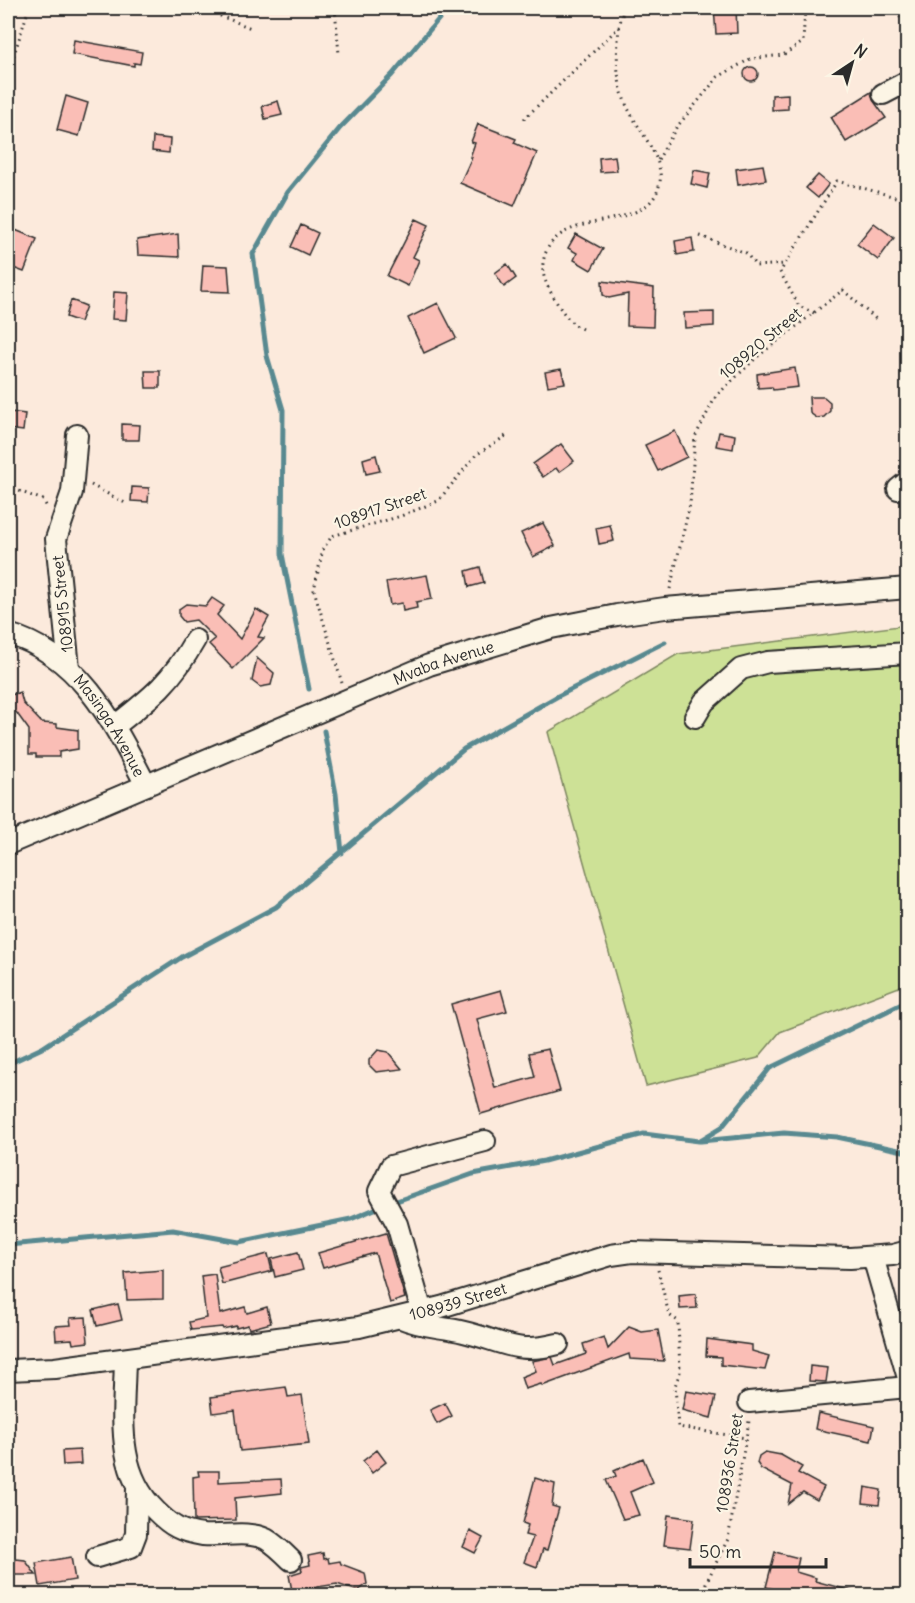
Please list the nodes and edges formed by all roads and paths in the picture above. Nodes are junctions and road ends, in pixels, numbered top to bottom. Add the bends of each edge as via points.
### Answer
1 (29, 8) edge
2 (211, 8) edge
3 (335, 8) edge
4 (624, 8) edge
5 (805, 8) edge
6 (891, 8) edge
7 (908, 25) edge
8 (619, 27) junction
9 (250, 28) dead end
10 (339, 54) dead end
11 (8, 73) edge
12 (908, 81) edge
13 (883, 94) dead end
14 (524, 119) dead end
15 (658, 160) junction
16 (903, 199) dead end
17 (700, 236) dead end
18 (785, 264) junction
19 (814, 313) junction
20 (878, 321) dead end
21 (582, 328) dead end
22 (509, 434) dead end
23 (77, 435) dead end
24 (73, 475) junction
25 (8, 487) edge
26 (127, 504) dead end
27 (56, 539) junction
28 (908, 588) edge
29 (665, 608) junction
30 (8, 634) edge
31 (195, 640) dead end
32 (908, 652) edge
33 (69, 668) junction
34 (347, 699) junction
35 (695, 717) dead end
36 (115, 726) junction
37 (146, 785) junction
38 (8, 844) edge
39 (485, 1141) dead end
40 (654, 1251) junction
41 (908, 1251) edge
42 (873, 1257) junction
43 (422, 1312) junction
44 (400, 1318) junction
45 (558, 1344) dead end
46 (125, 1359) junction
47 (8, 1370) edge
48 (908, 1378) edge
49 (908, 1388) edge
50 (749, 1402) joint
51 (746, 1438) junction
52 (137, 1488) junction
53 (97, 1557) dead end
54 (291, 1560) dead end
55 (705, 1596) edge

1 - 11 path
2 - 9 path via 218,15
3 - 10 path
4 - 8 path
5 - 15 path via 803,42 783,55 750,59 718,77 676,128
6 - 7 path
8 - 14 path
8 - 15 path via 615,69 624,100
12 - 13 street
15 - 21 path via 660,183 648,203 627,215 576,226 549,244 543,260 543,277 571,323
16 - 18 path via 837,181
17 - 18 path via 746,253 756,266
18 - 19 path via 780,272 800,306
19 - 20 path, 108920 Street via 843,290
19 - 29 path, 108920 Street via 757,357 716,396 695,438 690,504
22 - 34 path, 108917 Street via 476,455 438,501 332,536 323,549 314,590
23 - 24 street, 108915 Street
24 - 26 path
24 - 27 street, 108915 Street via 72,492
25 - 27 path via 43,500
27 - 33 street, 108915 Street
28 - 29 street, Mvaba Avenue
29 - 34 street, Mvaba Avenue via 551,628 491,645 429,665
30 - 33 street, Masinga Avenue via 44,650
31 - 36 street via 160,690
32 - 35 street via 768,662 741,669 704,702
33 - 36 street, Masinga Avenue via 99,700
34 - 37 street, Mvaba Avenue
36 - 37 street, Masinga Avenue
37 - 38 street, Mvaba Avenue
39 - 43 street via 391,1166 381,1182 379,1191 397,1224
40 - 42 street, 108939 Street
40 - 43 street, 108939 Street via 610,1255
40 - 51 path via 669,1316 678,1321 678,1426
41 - 42 street, 108939 Street
42 - 48 street
43 - 44 street, 108939 Street
44 - 45 street via 513,1348 536,1350
44 - 46 street, 108939 Street via 326,1333
46 - 47 street, 108939 Street
46 - 52 street via 125,1450
49 - 50 street
50 - 51 path, 108936 Street
51 - 55 path, 108936 Street via 728,1539 706,1583
52 - 53 street via 136,1534 131,1547
52 - 54 street via 167,1524 180,1531 267,1539

